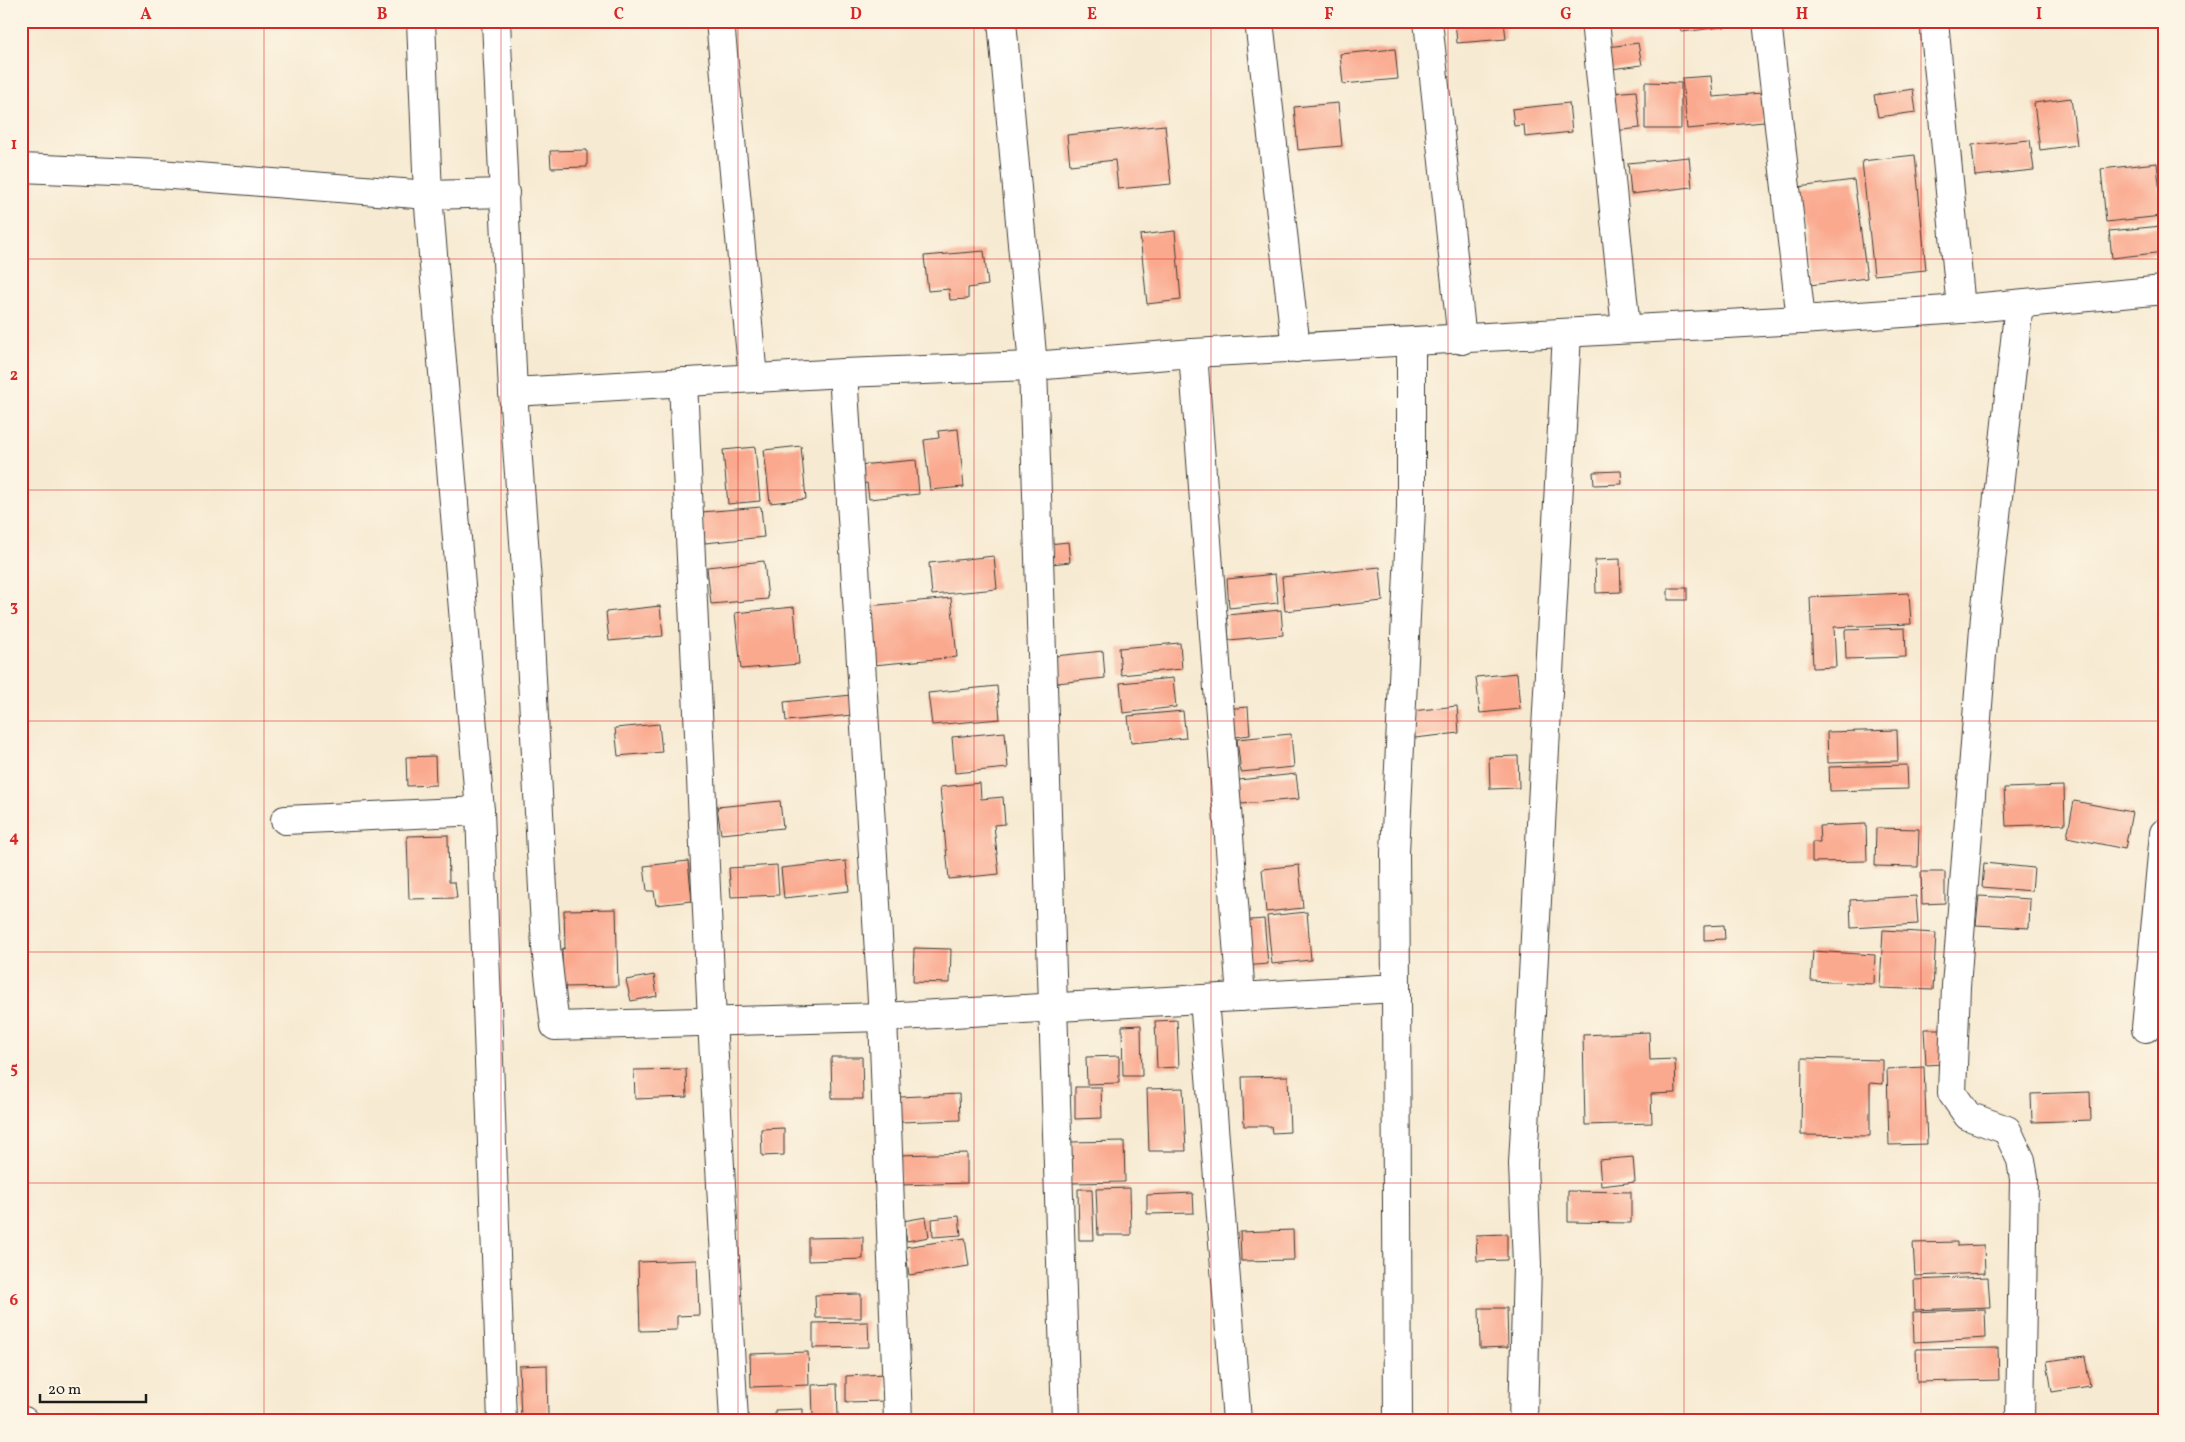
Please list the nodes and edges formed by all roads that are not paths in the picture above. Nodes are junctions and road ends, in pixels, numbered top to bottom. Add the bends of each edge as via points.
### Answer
1 (421, 21) edge
2 (496, 21) edge
3 (720, 21) edge
4 (1002, 21) edge
5 (1259, 21) edge
6 (1428, 21) edge
7 (1595, 21) edge
8 (1767, 21) edge
9 (1934, 21) edge
10 (21, 168) edge
11 (505, 193) junction
12 (428, 195) junction
13 (2164, 290) edge
14 (2019, 304) junction
15 (1961, 310) junction
16 (1801, 320) junction
17 (1626, 329) junction
18 (1567, 333) junction
19 (1462, 340) junction
20 (1411, 342) junction
21 (1296, 348) junction
22 (1193, 353) junction
23 (1033, 366) junction
24 (843, 373) junction
25 (753, 378) junction
26 (683, 382) junction
27 (513, 392) junction
28 (480, 811) junction
29 (286, 820) dead end
30 (2164, 833) edge
31 (1396, 988) junction
32 (1241, 997) junction
33 (1204, 999) junction
34 (1053, 1008) junction
35 (883, 1017) junction
36 (712, 1021) junction
37 (2146, 1028) dead end
38 (502, 1421) edge
39 (734, 1421) edge
40 (898, 1421) edge
41 (1066, 1421) edge
42 (1236, 1421) edge
43 (1398, 1421) edge
44 (1523, 1421) edge
45 (2020, 1421) edge

1 - 12 street
2 - 11 street
3 - 25 street
4 - 23 street
5 - 21 street
6 - 19 street
7 - 17 street
8 - 16 street
9 - 15 street
10 - 12 street via 159,174
11 - 12 street
11 - 27 street
12 - 28 street
13 - 14 street
14 - 15 street
14 - 45 street via 1984,626 1956,986 1952,1093 1968,1116 2006,1130 2022,1160
15 - 16 street
16 - 17 street
17 - 18 street
18 - 19 street
18 - 44 street via 1523,1164 1527,1265
19 - 20 street
20 - 21 street
20 - 31 street via 1411,508 1395,853
21 - 22 street
22 - 23 street
22 - 32 street
23 - 24 street
23 - 34 street
24 - 25 street
24 - 35 street
25 - 26 street
26 - 27 street
26 - 36 street
27 - 36 street via 527,582 546,947 555,1026
28 - 29 street
28 - 38 street
30 - 37 street
31 - 32 street
31 - 43 street
32 - 33 street
33 - 34 street
33 - 42 street
34 - 35 street
34 - 41 street
35 - 36 street
35 - 40 street
36 - 39 street

